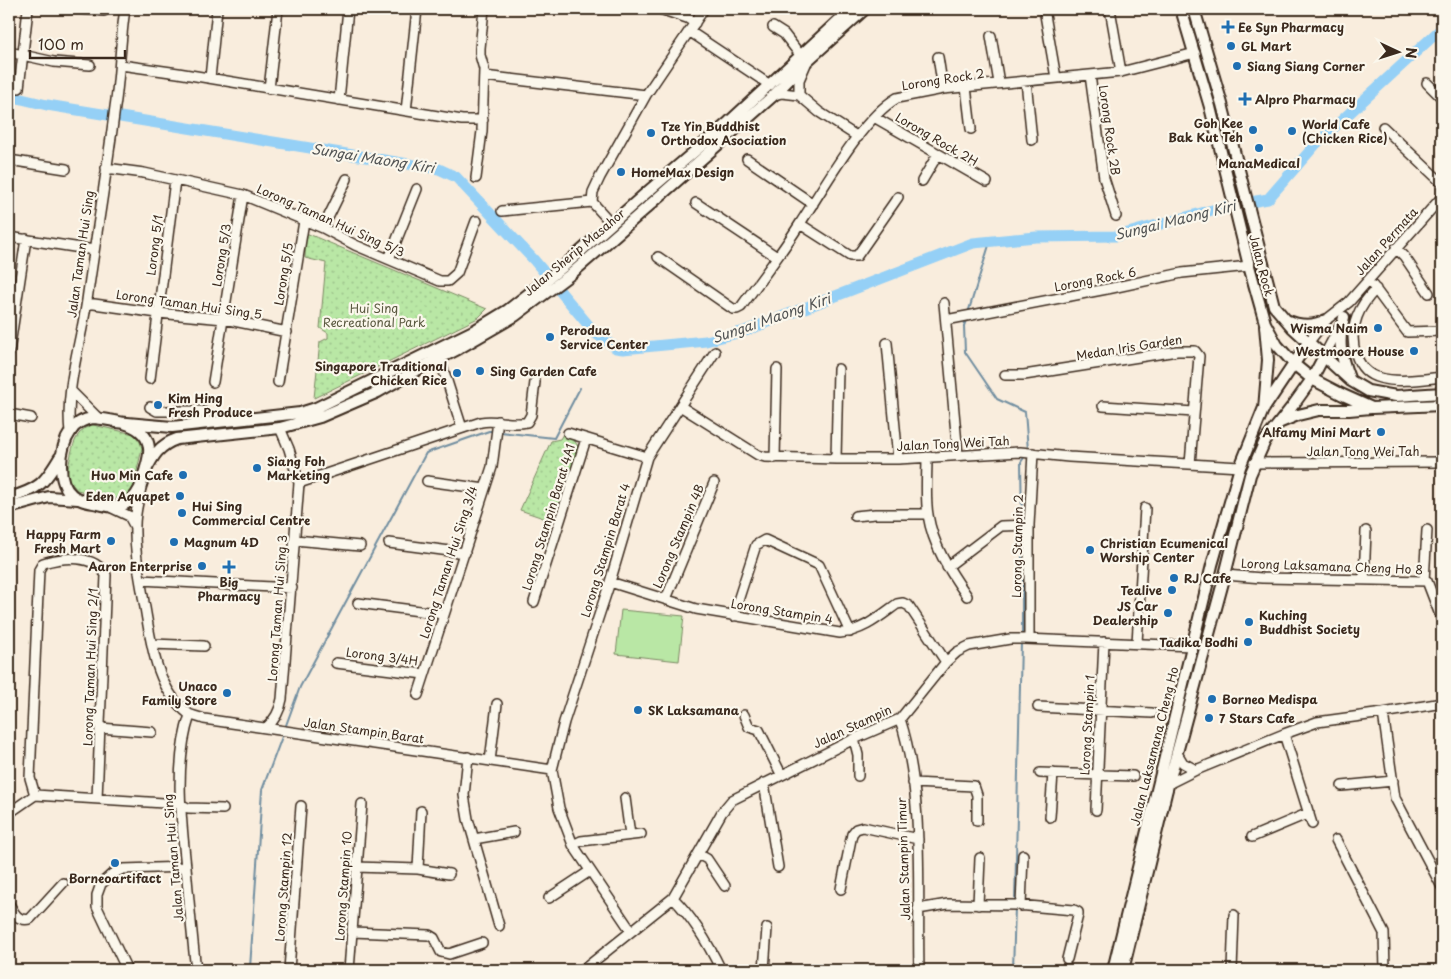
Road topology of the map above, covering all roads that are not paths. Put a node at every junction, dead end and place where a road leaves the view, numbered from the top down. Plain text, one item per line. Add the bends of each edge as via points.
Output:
1 (28, 9) edge
2 (80, 9) edge
3 (125, 9) edge
4 (216, 9) edge
5 (278, 9) edge
6 (348, 9) edge
7 (417, 9) edge
8 (484, 9) edge
9 (660, 9) edge
10 (704, 9) edge
11 (850, 9) edge
12 (865, 9) edge
13 (1044, 9) edge
14 (1110, 9) edge
15 (1181, 9) edge
16 (1194, 9) edge
17 (104, 12) dead end
18 (692, 27) junction
19 (773, 27) dead end
20 (991, 36) dead end
21 (9, 52) edge
22 (1195, 52) junction
23 (22, 54) junction
24 (804, 58) junction
25 (938, 58) dead end
26 (90, 65) dead end
27 (120, 65) junction
28 (1121, 72) junction
29 (1090, 75) junction
30 (484, 76) junction
31 (210, 78) junction
32 (1056, 78) junction
33 (1026, 81) junction
34 (999, 83) junction
35 (1427, 83) dead end
36 (770, 85) junction
37 (966, 86) junction
38 (19, 88) dead end
39 (269, 89) junction
40 (943, 89) junction
41 (646, 95) junction
42 (774, 95) junction
43 (799, 95) junction
44 (1442, 98) edge
45 (339, 100) junction
46 (406, 111) junction
47 (874, 117) junction
48 (483, 120) junction
49 (1383, 127) dead end
50 (971, 129) dead end
51 (858, 136) junction
52 (1032, 140) dead end
53 (938, 154) junction
54 (747, 159) dead end
55 (9, 160) edge
56 (106, 168) junction
57 (66, 169) dead end
58 (476, 178) dead end
59 (346, 179) dead end
60 (175, 180) junction
61 (922, 181) dead end
62 (987, 182) dead end
63 (1442, 183) edge
64 (416, 189) dead end
65 (243, 195) junction
66 (898, 197) dead end
67 (592, 202) junction
68 (696, 203) dead end
69 (1440, 203) edge
70 (813, 204) junction
71 (502, 211) dead end
72 (1116, 216) dead end
73 (304, 221) junction
74 (477, 221) dead end
75 (611, 223) junction
76 (800, 224) junction
77 (323, 228) junction
78 (9, 237) edge
79 (26, 239) junction
80 (1396, 248) junction
81 (94, 250) junction
82 (658, 257) dead end
83 (777, 257) junction
84 (389, 260) junction
85 (1249, 266) junction
86 (1368, 280) junction
87 (1376, 289) junction
88 (1429, 293) dead end
89 (1348, 302) junction
90 (87, 303) junction
91 (944, 303) dead end
92 (158, 313) junction
93 (1344, 317) junction
94 (1283, 319) junction
95 (224, 320) junction
96 (946, 320) junction
97 (1326, 320) junction
98 (1265, 322) junction
99 (1442, 331) edge
100 (287, 332) junction
101 (887, 343) dead end
102 (1308, 343) junction
103 (9, 352) edge
104 (715, 352) dead end
105 (1324, 356) junction
106 (440, 359) junction
107 (1295, 365) junction
108 (777, 369) dead end
109 (838, 369) dead end
110 (1006, 375) dead end
111 (1442, 377) edge
112 (150, 379) dead end
113 (1312, 379) junction
114 (1351, 381) junction
115 (212, 382) dead end
116 (278, 382) dead end
117 (535, 382) dead end
118 (71, 391) junction
119 (1442, 393) edge
120 (1442, 404) edge
121 (680, 406) junction
122 (1102, 406) dead end
123 (150, 407) dead end
124 (1372, 408) junction
125 (1264, 410) junction
126 (1194, 412) junction
127 (9, 414) edge
128 (32, 418) dead end
129 (100, 419) junction
130 (116, 422) junction
131 (206, 423) junction
132 (498, 423) junction
133 (1278, 423) junction
134 (280, 428) junction
135 (462, 428) junction
136 (70, 432) junction
137 (568, 433) dead end
138 (586, 439) junction
139 (1027, 453) junction
140 (62, 455) junction
141 (958, 455) junction
142 (647, 457) junction
143 (927, 457) junction
144 (775, 458) junction
145 (836, 459) junction
146 (898, 459) junction
147 (1442, 462) edge
148 (1254, 463) junction
149 (1190, 464) junction
150 (1240, 467) junction
151 (145, 472) junction
152 (427, 481) dead end
153 (299, 483) junction
154 (714, 483) dead end
155 (141, 487) junction
156 (485, 489) junction
157 (9, 498) edge
158 (79, 499) junction
159 (110, 507) junction
160 (9, 508) edge
161 (1145, 508) dead end
162 (928, 514) junction
163 (855, 516) dead end
164 (1027, 525) junction
165 (135, 528) junction
166 (1427, 530) dead end
167 (1366, 531) dead end
168 (294, 540) junction
169 (388, 543) dead end
170 (360, 546) dead end
171 (464, 553) junction
172 (947, 566) junction
173 (1225, 575) junction
174 (141, 580) junction
175 (1364, 580) junction
176 (1424, 581) junction
177 (610, 582) junction
178 (292, 588) junction
179 (1222, 588) junction
180 (967, 596) dead end
181 (666, 599) junction
182 (534, 602) dead end
183 (358, 603) dead end
184 (443, 614) junction
185 (732, 616) junction
186 (1442, 620) edge
187 (850, 632) junction
188 (1027, 639) junction
189 (1104, 642) junction
190 (1137, 643) junction
191 (152, 644) junction
192 (204, 646) dead end
193 (1192, 646) junction
194 (946, 662) junction
195 (336, 663) dead end
196 (424, 674) junction
197 (418, 695) dead end
198 (1442, 703) edge
199 (497, 704) dead end
200 (1038, 707) dead end
201 (1100, 710) junction
202 (1152, 713) dead end
203 (1383, 713) junction
204 (190, 715) junction
205 (744, 715) dead end
206 (900, 719) junction
207 (100, 728) junction
208 (266, 728) junction
209 (152, 732) dead end
210 (1284, 734) junction
211 (854, 739) junction
212 (1177, 754) junction
213 (468, 758) junction
214 (490, 761) junction
215 (552, 770) junction
216 (1196, 770) junction
217 (1040, 773) dead end
218 (1053, 773) junction
219 (781, 774) junction
220 (1096, 775) junction
221 (858, 776) dead end
222 (1133, 776) dead end
223 (1393, 781) junction
224 (764, 783) junction
225 (913, 783) junction
226 (1168, 784) junction
227 (1342, 786) dead end
228 (35, 795) junction
229 (626, 798) dead end
230 (97, 799) junction
231 (180, 804) junction
232 (362, 804) dead end
233 (301, 806) dead end
234 (223, 809) dead end
235 (1096, 810) dead end
236 (421, 811) dead end
237 (9, 813) edge
238 (1309, 813) junction
239 (1050, 817) dead end
240 (977, 821) dead end
241 (1312, 824) dead end
242 (514, 832) dead end
243 (641, 834) dead end
244 (630, 835) junction
245 (1252, 837) dead end
246 (918, 839) junction
247 (474, 840) junction
248 (1336, 840) dead end
249 (573, 845) junction
250 (698, 854) junction
251 (1023, 856) dead end
252 (980, 858) dead end
253 (186, 867) junction
254 (356, 867) junction
255 (778, 867) dead end
256 (418, 869) junction
257 (590, 871) junction
258 (449, 874) dead end
259 (63, 883) dead end
260 (725, 886) dead end
261 (1442, 887) edge
262 (841, 890) dead end
263 (550, 898) dead end
264 (673, 898) junction
265 (9, 904) edge
266 (978, 905) junction
267 (1016, 905) junction
268 (918, 909) junction
269 (1234, 915) dead end
270 (498, 926) dead end
271 (767, 928) dead end
272 (631, 931) junction
273 (352, 932) junction
274 (482, 943) dead end
275 (1067, 959) dead end
276 (589, 968) edge
277 (196, 969) edge
278 (127, 970) edge
279 (289, 970) edge
280 (349, 970) edge
281 (721, 970) edge
282 (764, 970) edge
283 (920, 970) edge
284 (1113, 970) edge
285 (1123, 970) edge
286 (1128, 970) edge
287 (1232, 970) edge
288 (1385, 970) edge

1 - 23 street
2 - 17 street
3 - 27 street, Jalan Taman Hui Sing
4 - 31 street
5 - 39 street
6 - 45 street
7 - 46 street
8 - 30 street via 480,48
9 - 18 street via 687,18
10 - 18 street
11 - 24 main road, Jalan Sherip Masahor
12 - 24 main road, Jalan Sherip Masahor
13 - 32 street
14 - 28 street
15 - 22 main road, Jalan Rock
16 - 94 main road, Jalan Rock via 1246,193 1268,289
18 - 36 street
18 - 41 street
19 - 24 street via 784,34
20 - 34 street
21 - 23 street
22 - 28 street, Lorong Rock 2
22 - 85 main road, Jalan Rock
23 - 26 street via 54,62
23 - 38 street
24 - 36 main road, Jalan Sherip Masahor via 804,62 777,86
24 - 42 main road, Jalan Sherip Masahor
24 - 43 street
25 - 40 street
27 - 31 street
27 - 56 street, Jalan Taman Hui Sing
28 - 29 street, Lorong Rock 2
29 - 32 street, Lorong Rock 2
29 - 72 street, Lorong Rock 2B via 1104,178
30 - 41 street
30 - 48 street
31 - 39 street
32 - 33 street, Lorong Rock 2
33 - 34 street, Lorong Rock 2
33 - 52 street
34 - 37 street, Lorong Rock 2
35 - 44 street
36 - 75 main road, Jalan Sherip Masahor
37 - 40 street, Lorong Rock 2
37 - 50 street
39 - 45 street
40 - 47 street, Lorong Rock 2 via 898,98
41 - 67 street via 600,177
42 - 43 street
42 - 106 main road, Jalan Sherip Masahor via 571,274 494,329
43 - 51 street via 819,112
45 - 46 street
46 - 48 street
47 - 51 street, Lorong Rock 2
47 - 53 street, Lorong Rock 2H
48 - 58 street
49 - 63 street
51 - 70 street, Lorong Rock 2
53 - 61 street
53 - 62 street, Lorong Rock 2H
54 - 70 street
55 - 57 street
56 - 60 street, Lorong Taman Hui Sing 5/3
56 - 81 street, Jalan Taman Hui Sing
59 - 77 street
60 - 65 street, Lorong Taman Hui Sing 5/3
60 - 92 street, Lorong 5/1
64 - 84 street
65 - 73 street, Lorong Taman Hui Sing 5/3
65 - 95 street, Lorong 5/3
66 - 76 street via 857,256 850,256
67 - 71 street
67 - 75 street
68 - 83 street
69 - 80 street, Jalan Permata
70 - 76 street, Lorong Rock 2
73 - 77 street, Lorong Taman Hui Sing 5/3
73 - 100 street, Lorong 5/5
74 - 84 street, Lorong Taman Hui Sing 5/3 via 457,273 448,281 440,281
75 - 131 main road, Jalan Sherip Masahor via 531,292 475,330 316,408 300,413
76 - 83 street, Lorong Rock 2
77 - 84 street, Lorong Taman Hui Sing 5/3
78 - 79 street
79 - 81 street
79 - 103 street
80 - 86 street, Jalan Permata
80 - 88 street
81 - 90 street, Jalan Taman Hui Sing
82 - 83 street, Lorong Rock 2 via 733,309 741,307
85 - 96 street, Lorong Rock 6 via 1182,273
85 - 98 main road, Jalan Rock
86 - 87 street
86 - 89 street, Jalan Permata
87 - 99 street via 1407,332
87 - 111 street via 1365,300 1353,329 1354,349 1360,366 1381,379
89 - 93 street
89 - 97 street, Jalan Permata
90 - 92 street, Lorong Taman Hui Sing 5
90 - 118 street, Jalan Taman Hui Sing
91 - 96 street
92 - 95 street, Lorong Taman Hui Sing 5
92 - 112 street, Lorong 5/1
93 - 105 street
93 - 114 main road via 1340,343
94 - 97 main road via 1309,325
94 - 102 main road, Jalan Rock
95 - 100 street, Lorong Taman Hui Sing 5
95 - 115 street, Lorong 5/3
96 - 141 street
97 - 102 street, Jalan Permata
98 - 107 main road, Jalan Rock via 1277,345
98 - 125 main road via 1268,360
100 - 116 street, Lorong 5/5
101 - 146 street
102 - 105 main road, Jalan Rock
102 - 107 main road, Jalan Laksamana Cheng Ho
104 - 121 street, Lorong Stampin Barat 4
105 - 113 main road, Jalan Laksamana Cheng Ho
105 - 114 main road, Jalan Rock
106 - 134 main road, Jalan Sherip Masahor via 337,411
106 - 135 street
107 - 113 main road, Jalan Rock
107 - 125 main road, Jalan Laksamana Cheng Ho
108 - 144 street
109 - 145 street
110 - 126 street, Medan Iris Garden via 1195,351 1198,356
113 - 124 main road, Jalan Rock
113 - 133 main road, Jalan Laksamana Cheng Ho
114 - 119 main road, Jalan Rock via 1380,394
117 - 132 street via 529,419 520,423
118 - 129 street
118 - 136 street, Jalan Taman Hui Sing
120 - 124 main road, Jalan Rock
121 - 142 street, Lorong Stampin Barat 4
121 - 144 street, Jalan Tong Wei Tah via 758,455
122 - 126 street
123 - 131 street via 170,412 201,411
124 - 133 main road via 1319,410
125 - 150 main road, Jalan Laksamana Cheng Ho
126 - 149 street, Medan Iris Garden
127 - 128 street
129 - 130 main road
129 - 136 main road via 82,421
130 - 131 main road, Jalan Sherip Masahor via 172,427
130 - 151 main road via 137,428 145,436 149,447
132 - 135 street via 488,420
132 - 156 street, Lorong Taman Hui Sing 3/4 via 492,467
133 - 148 main road, Jalan Laksamana Cheng Ho
134 - 151 main road, Jalan Sherip Masahor via 177,439 154,454
134 - 153 street, Lorong Taman Hui Sing 3
135 - 153 street
136 - 140 main road
137 - 138 street
138 - 142 street
138 - 182 street, Lorong Stampin Barat 4A1
139 - 141 street, Jalan Tong Wei Tah
139 - 149 street, Jalan Tong Wei Tah
139 - 164 street, Lorong Stampin 2
140 - 157 main road via 38,487
140 - 158 main road via 62,477 70,493
141 - 143 street, Jalan Tong Wei Tah
142 - 177 street, Lorong Stampin Barat 4
143 - 146 street, Jalan Tong Wei Tah
143 - 162 street
144 - 145 street, Jalan Tong Wei Tah
145 - 146 street, Jalan Tong Wei Tah
147 - 148 street, Jalan Tong Wei Tah
148 - 173 main road, Jalan Laksamana Cheng Ho
149 - 150 street, Jalan Tong Wei Tah
150 - 193 main road, Jalan Laksamana Cheng Ho
151 - 155 main road
152 - 156 street
153 - 168 street, Lorong Taman Hui Sing 3
154 - 181 street, Lorong Stampin 4B
155 - 159 main road via 125,504
155 - 165 street
156 - 171 street, Lorong Taman Hui Sing 3/4
158 - 159 main road
158 - 160 main road via 49,498
159 - 165 street via 129,516
161 - 190 street
162 - 163 street
162 - 172 street via 934,540
164 - 172 street via 1001,526
164 - 188 street, Lorong Stampin 2
165 - 174 street
166 - 176 street
167 - 175 street
168 - 170 street
168 - 178 street, Lorong Taman Hui Sing 3
169 - 171 street
171 - 184 street, Lorong Taman Hui Sing 3/4
172 - 180 street
173 - 175 street, Lorong Laksamana Cheng Ho 8
173 - 179 main road, Jalan Laksamana Cheng Ho
174 - 178 street
174 - 191 street
175 - 176 street, Lorong Laksamana Cheng Ho 8
176 - 186 street, Lorong Laksamana Cheng Ho 8 via 1429,582
177 - 181 street, Lorong Stampin 4
177 - 215 street, Lorong Stampin Barat 4 via 564,722
178 - 208 street, Lorong Taman Hui Sing 3 via 280,710
179 - 193 main road via 1214,599 1199,644
179 - 212 main road, Jalan Laksamana Cheng Ho
181 - 185 street, Lorong Stampin 4
183 - 184 street
184 - 196 street, Lorong Taman Hui Sing 3/4
185 - 187 street, Lorong Stampin 4
185 - 187 street via 756,545 765,540 819,565
187 - 194 street, Lorong Stampin 4 via 903,603 909,606
188 - 189 street, Jalan Stampin
188 - 194 street, Jalan Stampin via 969,646
189 - 190 street, Jalan Stampin
189 - 201 street, Lorong Stampin 1
190 - 193 street, Jalan Stampin
191 - 192 street
191 - 204 street via 166,684
193 - 284 main road, Jalan Laksamana Cheng Ho
194 - 206 street, Jalan Stampin
195 - 196 street, Lorong 3/4H
196 - 197 street, Lorong Taman Hui Sing 3/4
198 - 203 street
199 - 214 street
200 - 201 street
201 - 202 street
201 - 220 street, Lorong Stampin 1
203 - 210 street via 1317,722
203 - 223 street
204 - 208 street, Jalan Stampin Barat
204 - 231 street, Jalan Taman Hui Sing via 180,771
205 - 219 street via 748,727 759,730
206 - 211 street, Jalan Stampin
206 - 225 street, Jalan Stampin Timur
207 - 209 street
207 - 228 street, Lorong Taman Hui Sing 2/1 via 106,575 102,567 89,560 43,563 39,570 30,778
207 - 230 street, Lorong Taman Hui Sing 2/1
208 - 213 street, Jalan Stampin Barat
210 - 216 street
210 - 238 street
211 - 219 street, Jalan Stampin
211 - 221 street
212 - 216 street via 1183,763
212 - 226 main road, Jalan Laksamana Cheng Ho
213 - 214 street, Jalan Stampin Barat
213 - 247 street via 464,795
214 - 215 street, Jalan Stampin Barat
215 - 249 street via 559,808
216 - 226 street
217 - 218 street
218 - 220 street
218 - 239 street
219 - 224 street, Jalan Stampin
220 - 222 street
220 - 235 street, Lorong Stampin 1
223 - 227 street
223 - 261 street via 1398,803
224 - 250 street, Jalan Stampin via 726,805
224 - 255 street
225 - 240 street via 974,786
225 - 246 street, Jalan Stampin Timur
226 - 285 main road, Jalan Laksamana Cheng Ho
228 - 230 street
228 - 237 street
229 - 244 street
230 - 231 street
231 - 234 street via 188,808
231 - 253 street, Jalan Taman Hui Sing
232 - 254 street, Lorong Stampin 10
233 - 279 street, Lorong Stampin 12
236 - 256 street
238 - 241 street
238 - 245 street
242 - 247 street
243 - 244 street
244 - 249 street via 581,841
246 - 262 street via 863,827 856,829 852,834
246 - 268 street, Jalan Stampin Timur
247 - 270 street
248 - 288 street via 1384,933
249 - 257 street
250 - 260 street via 707,859
250 - 264 street, Jalan Stampin
251 - 267 street
252 - 266 street
253 - 277 street, Jalan Taman Hui Sing
253 - 278 street via 123,869 101,884 97,907
254 - 256 street
254 - 273 street, Lorong Stampin 10
256 - 258 street
257 - 263 street
257 - 272 street
259 - 265 street via 30,919 19,919
264 - 272 street, Jalan Stampin
264 - 281 street
266 - 267 street
266 - 268 street via 948,904
267 - 275 street via 1078,912
268 - 283 street, Jalan Stampin Timur
269 - 287 street
271 - 282 street
272 - 276 street, Jalan Stampin
273 - 274 street via 429,936 434,938 441,952 449,954
273 - 280 street, Lorong Stampin 10
285 - 286 street

